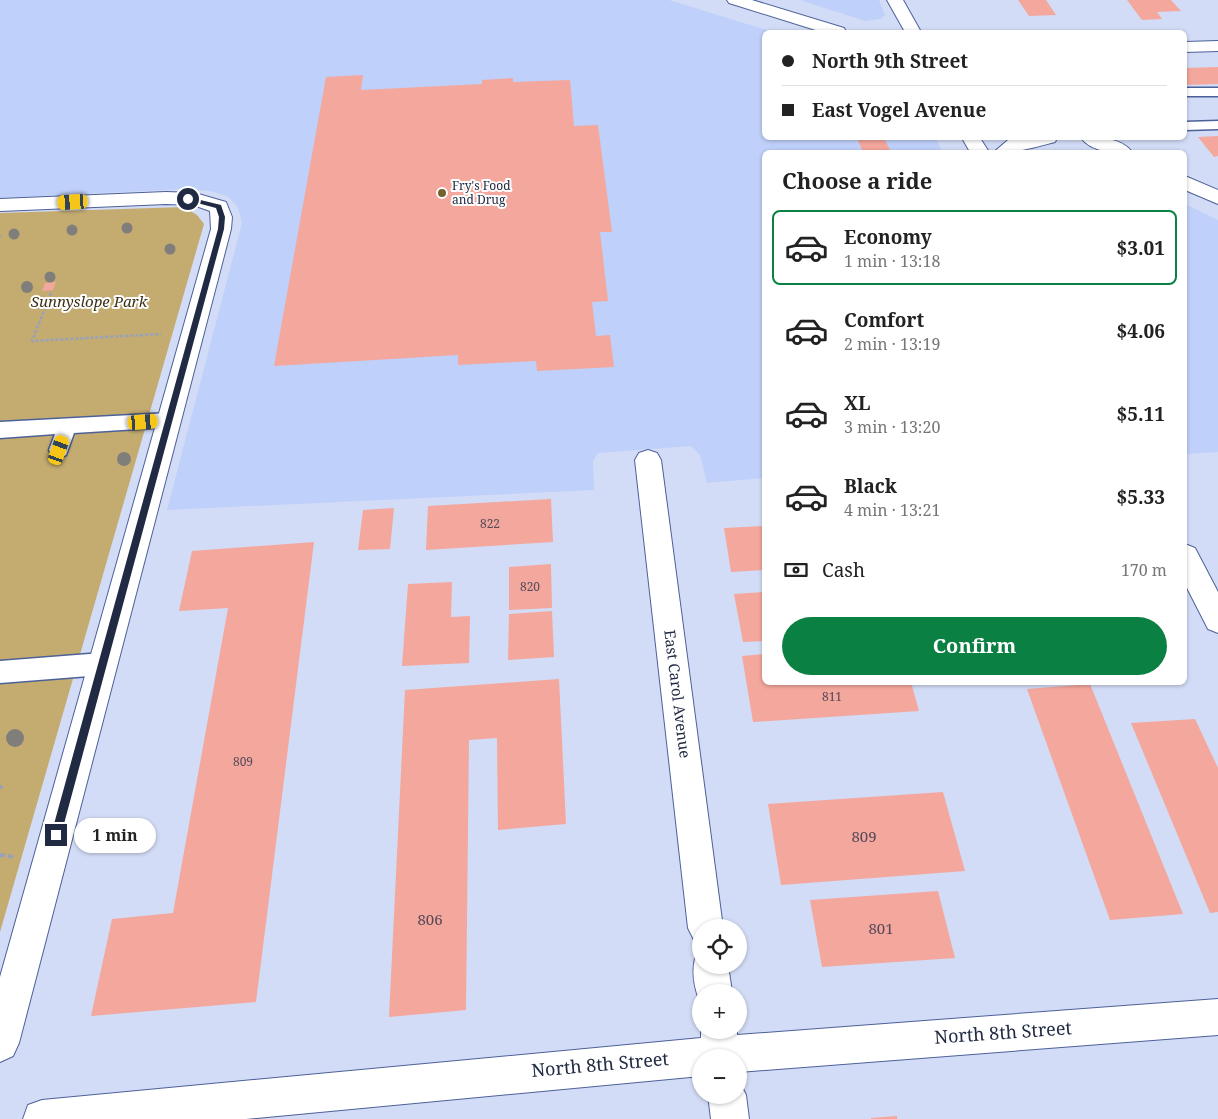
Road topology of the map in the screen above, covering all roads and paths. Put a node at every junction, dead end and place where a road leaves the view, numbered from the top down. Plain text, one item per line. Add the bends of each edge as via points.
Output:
1 (735, 0) edge
2 (895, 0) edge
3 (832, 30) edge
4 (913, 30) edge
5 (1218, 46) edge
6 (1187, 47) edge
7 (1187, 92) edge
8 (1216, 92) dead end
9 (1218, 125) edge
10 (1187, 126) edge
11 (1037, 140) edge
12 (1095, 140) edge
13 (1007, 150) edge
14 (1117, 150) edge
15 (1187, 183) edge
16 (1218, 198) edge
17 (0, 205) edge
18 (51, 293) dead end
19 (170, 333) dead end
20 (170, 420) junction
21 (67, 426) junction
22 (0, 430) edge
23 (59, 450) dead end
24 (648, 460) dead end
25 (1187, 560) edge
26 (1218, 620) edge
27 (102, 664) junction
28 (0, 672) edge
29 (0, 855) edge
30 (16, 857) dead end
31 (705, 919) edge
32 (1218, 1017) edge
33 (0, 1043) edge
34 (720, 1047) edge
35 (728, 1104) edge
36 (42, 1119) edge
37 (730, 1119) edge

1 - 3 street
2 - 4 street
5 - 6 street
7 - 8 lane
9 - 10 lane
11 - 13 street via 1015,144
12 - 14 street
15 - 16 street
17 - 20 street via 166,198 195,199 219,207 221,229
18 - 19 path via 32,341
20 - 21 lane
20 - 27 street
21 - 22 lane
21 - 23 lane
24 - 31 street, East Carol Avenue
25 - 26 street
27 - 28 lane
27 - 33 street
29 - 30 path
32 - 34 street, North 8th Street
34 - 36 street, North 8th Street
35 - 37 street

